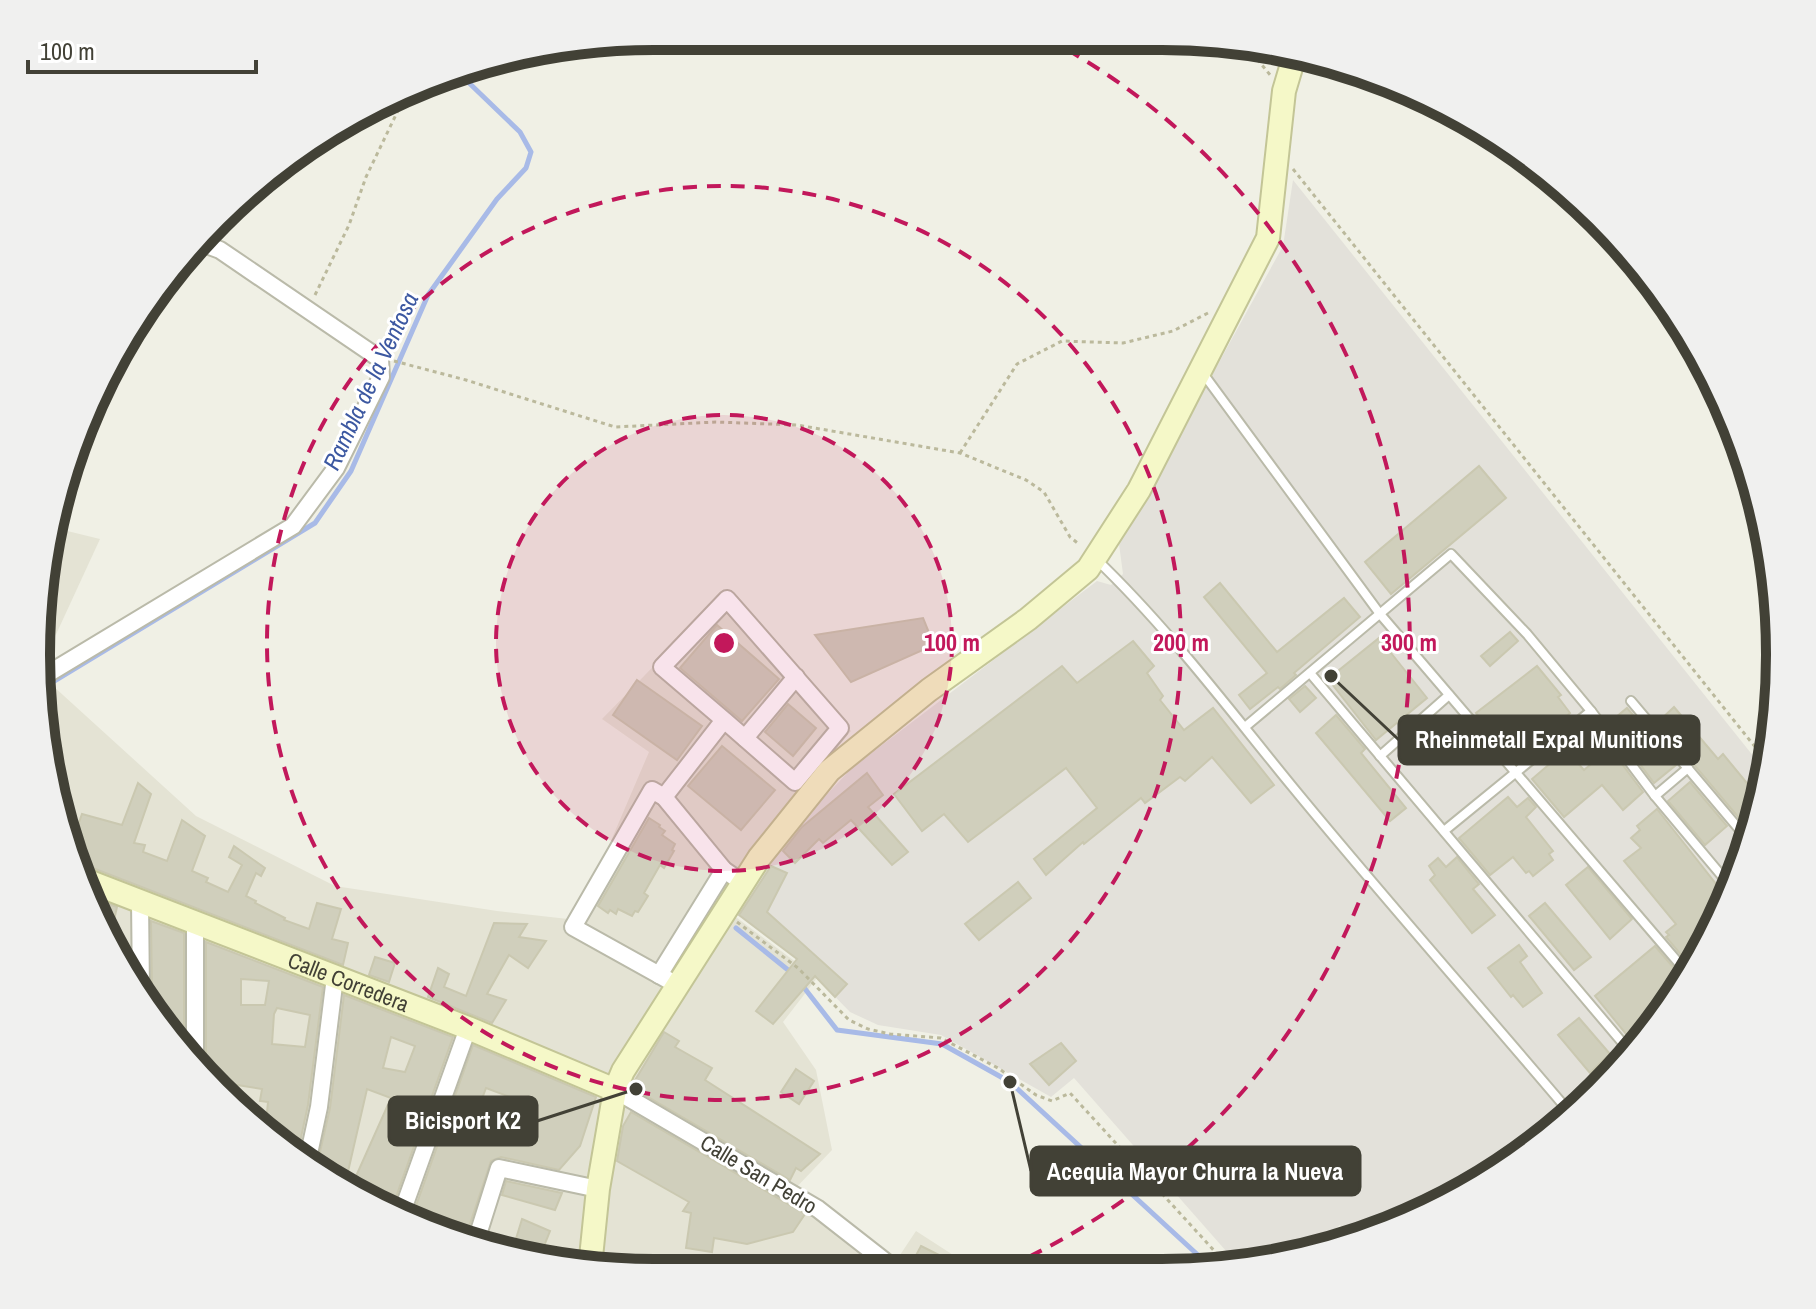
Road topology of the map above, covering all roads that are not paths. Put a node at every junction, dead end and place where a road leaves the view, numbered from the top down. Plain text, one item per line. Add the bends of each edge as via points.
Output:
1 (1292, 65) edge
2 (209, 246) edge
3 (1200, 370) junction
4 (1095, 558) junction
5 (1380, 614) junction
6 (50, 672) edge
7 (1310, 673) junction
8 (796, 677) junction
9 (1449, 695) junction
10 (1631, 701) dead end
11 (1591, 711) junction
12 (724, 720) junction
13 (1245, 727) junction
14 (745, 738) junction
15 (1380, 756) junction
16 (1688, 768) junction
17 (1515, 772) junction
18 (658, 794) junction
19 (1655, 796) junction
20 (1740, 830) edge
21 (1444, 831) junction
22 (724, 870) junction
23 (1723, 878) edge
24 (743, 883) junction
25 (95, 884) edge
26 (140, 901) junction
27 (195, 921) junction
28 (1680, 965) edge
29 (141, 972) edge
30 (659, 975) junction
31 (335, 977) junction
32 (679, 986) junction
33 (468, 1028) junction
34 (1623, 1044) edge
35 (195, 1047) edge
36 (615, 1090) junction
37 (1564, 1105) edge
38 (310, 1150) edge
39 (598, 1189) junction
40 (405, 1205) edge
41 (479, 1232) edge
42 (591, 1256) edge
43 (882, 1259) edge

1 - 3 main road via 1284,91 1268,238
2 - 6 street via 380,359 381,377 336,468 293,526
3 - 4 main road via 1139,490
3 - 5 lane
4 - 13 lane
4 - 24 main road via 1028,619 829,771
5 - 7 lane
5 - 9 lane
5 - 11 lane via 1451,554
7 - 13 lane
7 - 15 lane
8 - 12 street via 727,599 662,667
8 - 14 street
8 - 14 street via 840,728 795,782
9 - 15 lane
9 - 17 lane
10 - 16 lane
11 - 17 lane
11 - 19 lane
12 - 14 street
12 - 18 street
13 - 37 lane
15 - 21 lane
16 - 19 lane
16 - 20 lane
17 - 21 lane
17 - 28 lane
18 - 22 street
18 - 30 street via 573,927
19 - 23 lane
21 - 34 lane
22 - 24 street
22 - 30 street
24 - 32 main road
25 - 26 main road, Calle Corredera
26 - 27 main road, Calle Corredera
26 - 29 street
27 - 31 main road, Calle Corredera
27 - 35 street
30 - 32 street
31 - 33 main road, Calle Corredera
31 - 38 street
32 - 36 main road
33 - 36 main road, Calle Corredera
33 - 40 street
36 - 39 main road
36 - 43 street, Calle San Pedro via 818,1209
39 - 41 street via 499,1168
39 - 42 main road

